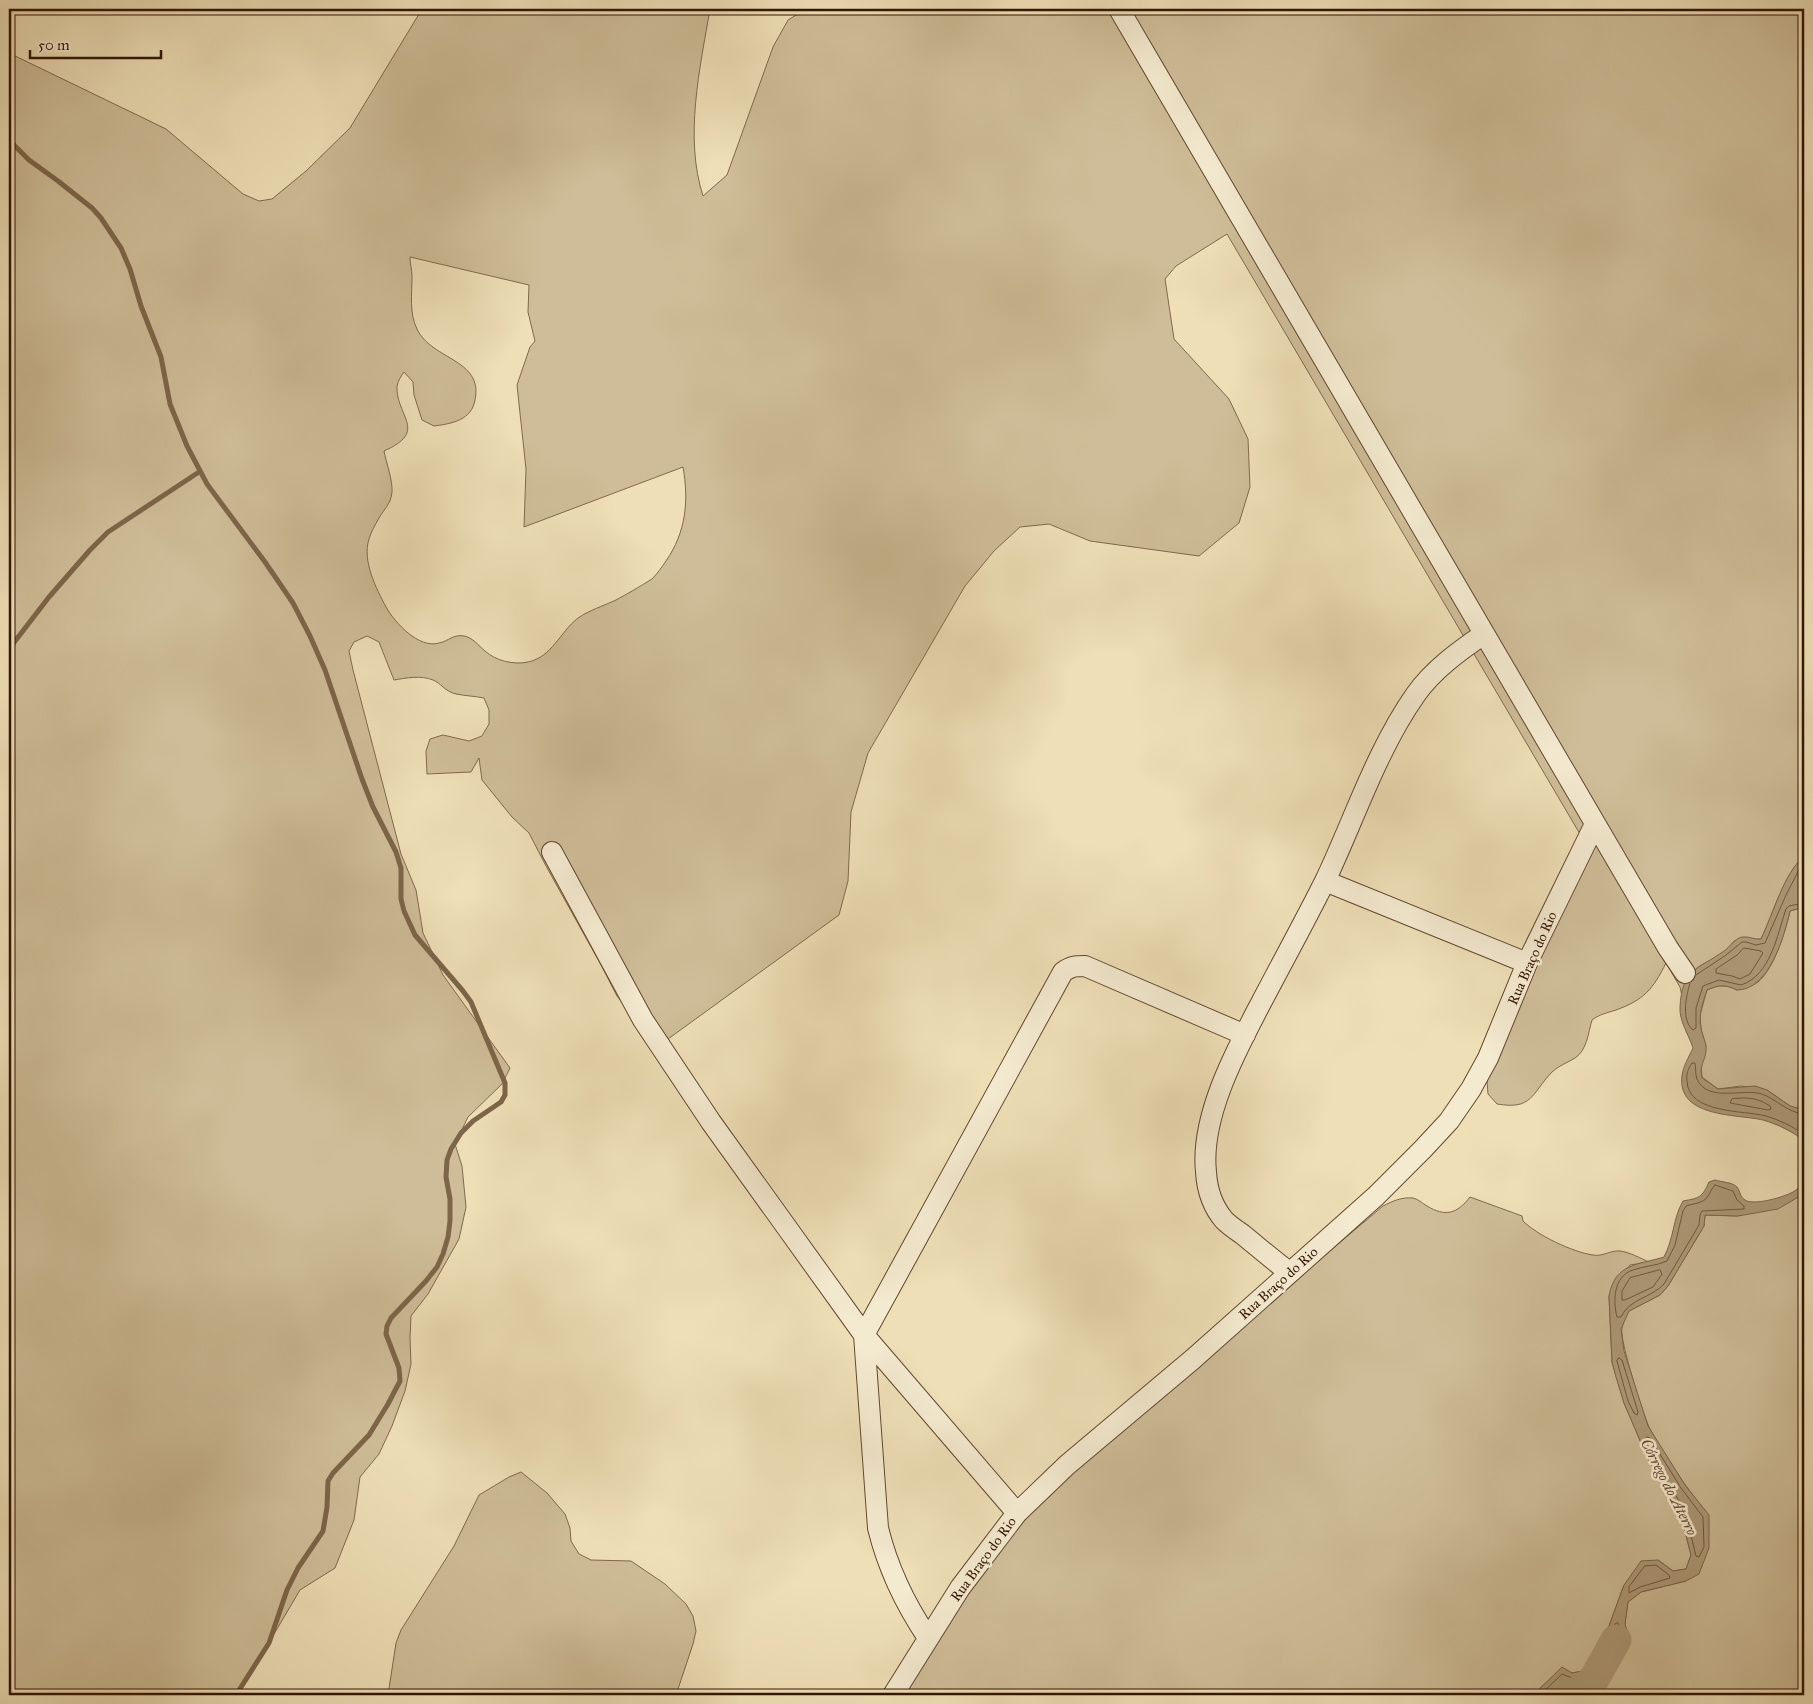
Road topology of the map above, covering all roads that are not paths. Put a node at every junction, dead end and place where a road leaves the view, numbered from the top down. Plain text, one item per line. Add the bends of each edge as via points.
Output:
1 (1119, 9) edge
2 (1484, 634) junction
3 (1596, 824) junction
4 (552, 852) dead end
5 (1325, 881) junction
6 (1527, 963) junction
7 (1685, 973) dead end
8 (1245, 1035) junction
9 (1289, 1272) junction
10 (864, 1335) junction
11 (1016, 1513) junction
12 (928, 1638) junction
13 (893, 1695) edge

1 - 2 street
2 - 3 street
2 - 5 street via 1436,672 1417,693 1378,761
3 - 6 street, Rua Braço do Rio
3 - 7 street
4 - 10 street via 643,1020 711,1122
5 - 6 street
5 - 8 street
6 - 9 street, Rua Braço do Rio via 1488,1058 1449,1121 1376,1196
8 - 9 street via 1223,1083 1211,1120 1205,1170 1209,1190 1224,1220
8 - 10 street via 1085,966 1063,972
9 - 11 street, Rua Braço do Rio via 1193,1359 1066,1464
10 - 11 street
10 - 12 street via 878,1528 883,1552 899,1591
11 - 12 street, Rua Braço do Rio via 960,1588
12 - 13 street, Rua Braço do Rio

